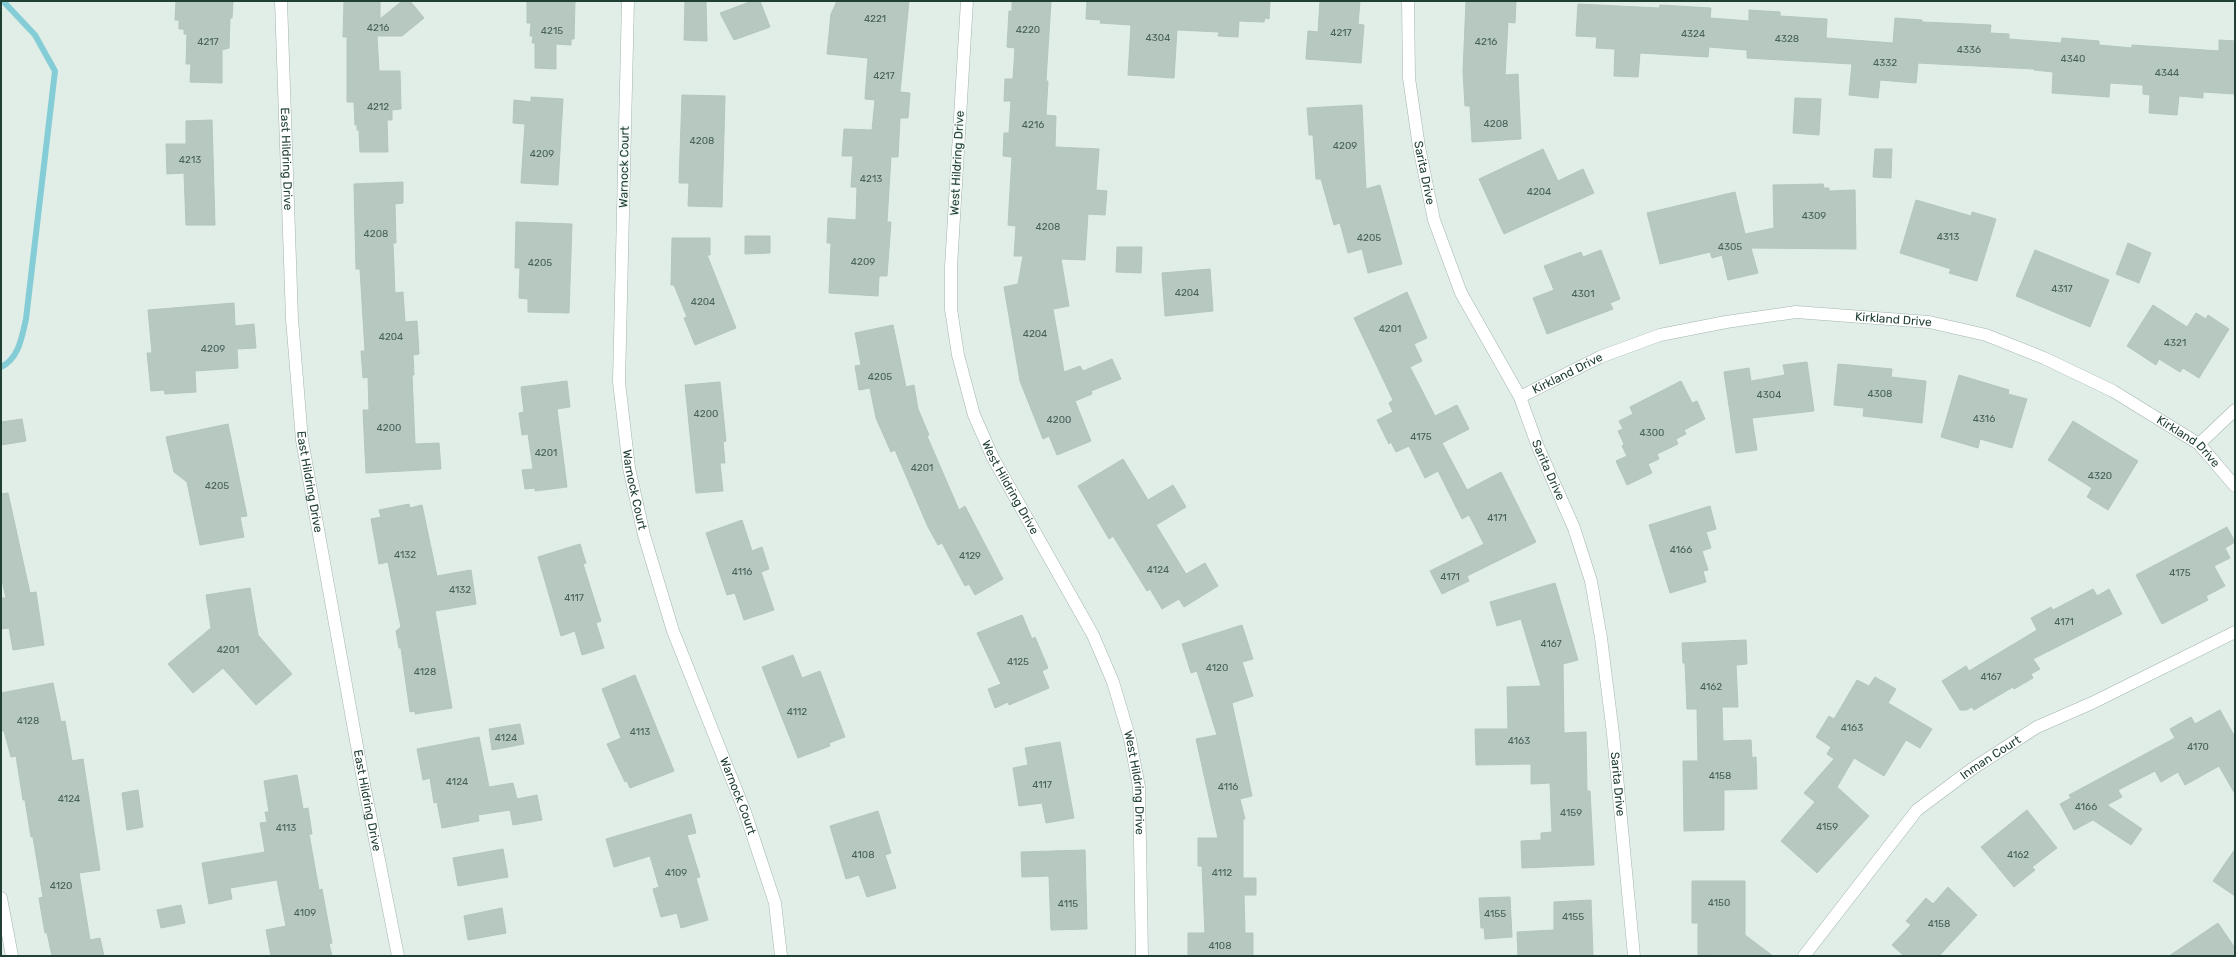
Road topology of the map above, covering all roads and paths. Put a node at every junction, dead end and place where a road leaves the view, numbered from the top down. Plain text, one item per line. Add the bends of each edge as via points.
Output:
1 (281, 1) edge
2 (628, 1) edge
3 (967, 1) edge
4 (1408, 1) edge
5 (1520, 398) junction
6 (2235, 410) edge
7 (2199, 444) junction
8 (2235, 486) edge
9 (2235, 632) edge
10 (1, 898) edge
11 (12, 956) edge
12 (398, 956) edge
13 (781, 956) edge
14 (1142, 956) edge
15 (1634, 956) edge
16 (1804, 956) edge

1 - 12 street, East Hildring Drive via 292,319 302,440 362,774
2 - 13 street, Warnock Court via 619,382 630,468 644,535 673,631 745,812 775,903
3 - 14 street, West Hildring Drive via 951,267 951,310 958,355 974,415 993,458 1083,615 1113,682 1130,739 1139,787
4 - 5 street, Sarita Drive via 1409,78 1419,147 1434,220 1461,293
5 - 7 street, Kirkland Drive via 1600,357 1660,335 1796,312 1860,315 1929,322 1986,335 2044,358 2113,391
5 - 15 street, Sarita Drive via 1538,447 1574,528 1591,581 1613,734
6 - 7 street
7 - 8 street, Kirkland Drive
9 - 16 street, Inman Court via 2092,703 2037,727 1972,769 1917,810
10 - 11 street

